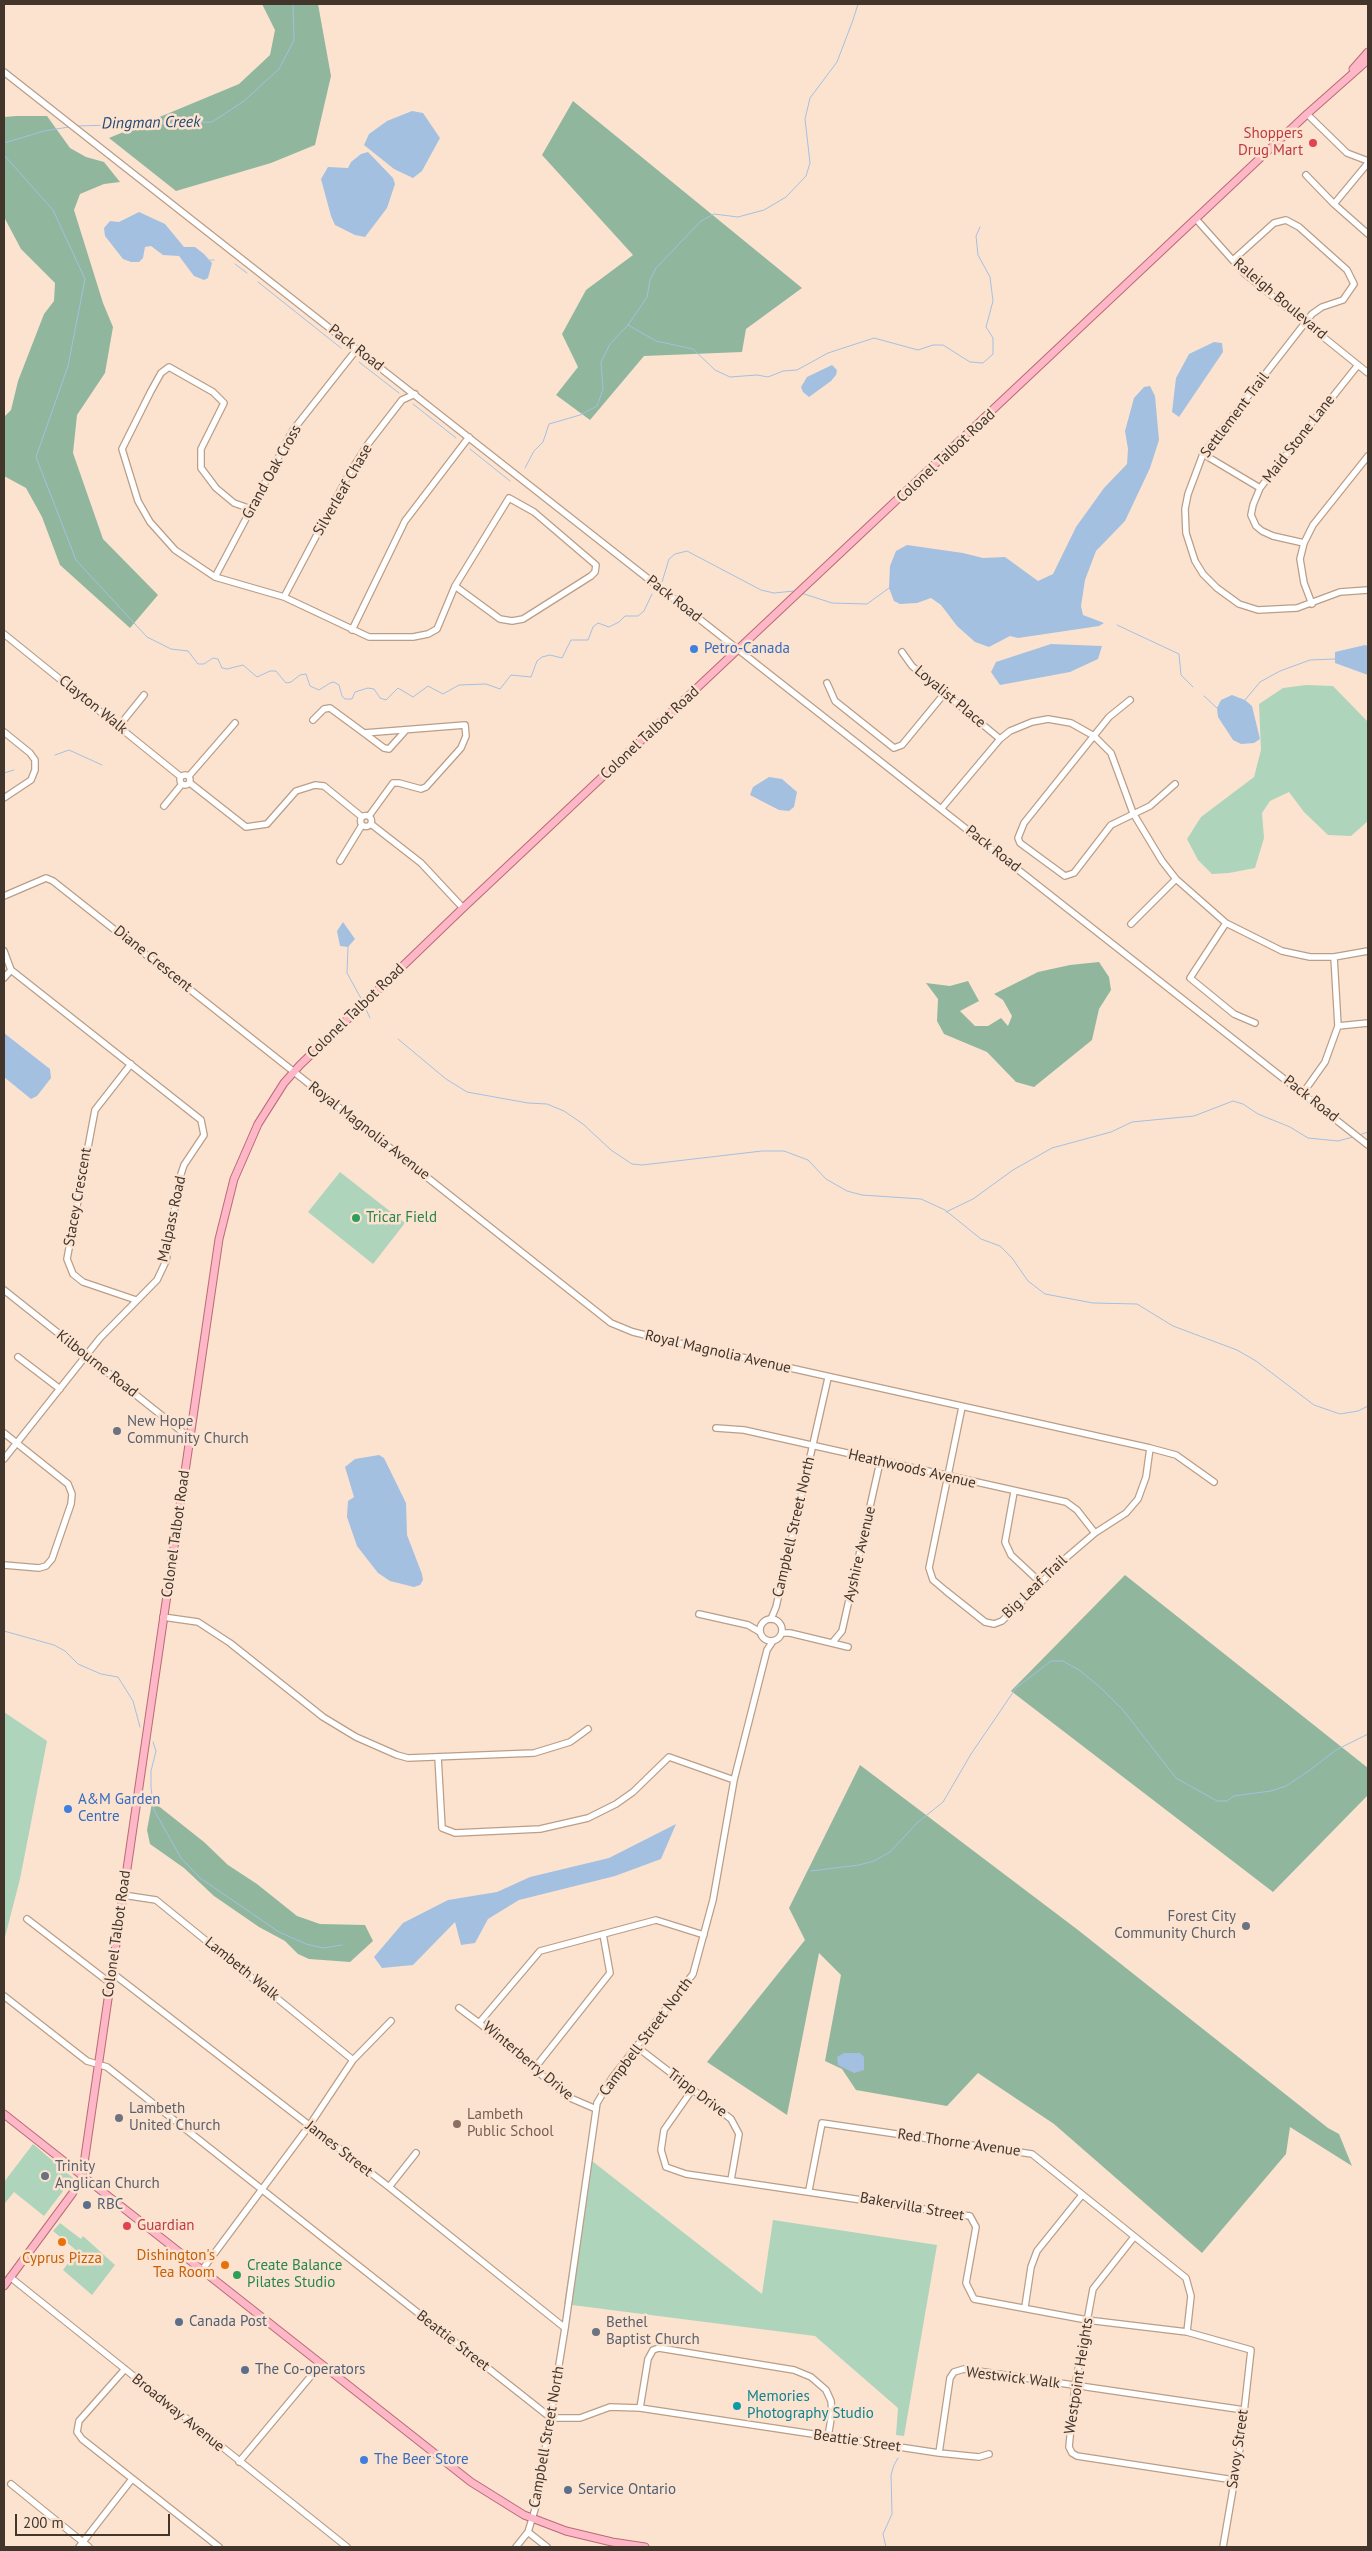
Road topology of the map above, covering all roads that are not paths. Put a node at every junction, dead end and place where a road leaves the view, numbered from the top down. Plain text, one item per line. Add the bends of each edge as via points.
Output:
1 (1368, 52) edge
2 (1368, 60) edge
3 (4, 72) edge
4 (1342, 82) junction
5 (1307, 114) junction
6 (1368, 162) edge
7 (1306, 175) dead end
8 (1334, 204) junction
9 (1196, 219) junction
10 (1368, 234) edge
11 (1233, 260) junction
12 (1307, 322) junction
13 (356, 348) junction
14 (1358, 365) junction
15 (1368, 373) edge
16 (414, 394) junction
17 (469, 437) junction
18 (1203, 454) junction
19 (1368, 456) edge
20 (1260, 488) junction
21 (251, 509) junction
22 (1304, 543) junction
23 (215, 577) junction
24 (455, 586) junction
25 (1368, 590) edge
26 (284, 597) junction
27 (1312, 604) junction
28 (352, 630) junction
29 (4, 634) edge
30 (739, 650) junction
31 (902, 652) dead end
32 (826, 683) dead end
33 (944, 694) junction
34 (144, 695) dead end
35 (1130, 700) dead end
36 (313, 720) dead end
37 (235, 723) dead end
38 (119, 726) junction
39 (406, 730) junction
40 (4, 732) edge
41 (364, 732) junction
42 (1094, 736) junction
43 (1000, 739) junction
44 (181, 776) junction
45 (189, 776) junction
46 (190, 783) junction
47 (182, 784) junction
48 (1175, 784) dead end
49 (4, 798) edge
50 (164, 806) dead end
51 (941, 809) junction
52 (1134, 813) junction
53 (366, 817) junction
54 (371, 824) junction
55 (362, 825) junction
56 (340, 861) dead end
57 (1176, 879) junction
58 (4, 896) edge
59 (463, 908) junction
60 (1131, 924) dead end
61 (1226, 924) junction
62 (1368, 951) edge
63 (4, 952) edge
64 (1334, 957) junction
65 (11, 970) junction
66 (4, 978) edge
67 (1255, 1023) dead end
68 (1368, 1023) edge
69 (1338, 1026) junction
70 (131, 1064) junction
71 (294, 1072) junction
72 (1303, 1093) junction
73 (1368, 1144) edge
74 (4, 1290) edge
75 (136, 1300) junction
76 (87, 1356) junction
77 (18, 1357) dead end
78 (828, 1378) junction
79 (60, 1389) junction
80 (962, 1407) junction
81 (716, 1428) dead end
82 (4, 1433) edge
83 (190, 1438) junction
84 (17, 1444) junction
85 (812, 1446) junction
86 (1150, 1448) junction
87 (4, 1460) edge
88 (880, 1462) junction
89 (948, 1477) junction
90 (1214, 1482) dead end
91 (1014, 1492) junction
92 (1094, 1533) junction
93 (4, 1565) edge
94 (1041, 1583) junction
95 (776, 1607) junction
96 (698, 1614) dead end
97 (163, 1617) junction
98 (770, 1619) junction
99 (778, 1621) junction
100 (762, 1622) junction
101 (748, 1625) junction
102 (782, 1630) junction
103 (760, 1632) junction
104 (840, 1635) junction
105 (764, 1638) junction
106 (774, 1641) junction
107 (832, 1643) junction
108 (766, 1650) junction
109 (588, 1729) dead end
110 (438, 1756) junction
111 (734, 1780) junction
112 (123, 1895) junction
113 (27, 1919) dead end
114 (603, 1934) junction
115 (704, 1935) junction
116 (111, 1972) junction
117 (110, 1984) junction
118 (4, 1996) edge
119 (459, 2008) dead end
120 (391, 2021) dead end
121 (479, 2023) junction
122 (637, 2047) junction
123 (353, 2060) junction
124 (98, 2064) junction
125 (534, 2069) junction
126 (692, 2090) junction
127 (596, 2109) junction
128 (4, 2114) edge
129 (309, 2126) junction
130 (416, 2154) dead end
131 (82, 2176) junction
132 (731, 2180) junction
133 (389, 2187) junction
134 (261, 2189) junction
135 (808, 2190) junction
136 (1082, 2195) junction
137 (1134, 2237) junction
138 (202, 2270) junction
139 (10, 2277) junction
140 (4, 2286) edge
141 (1025, 2307) junction
142 (1087, 2320) junction
143 (565, 2328) junction
144 (1187, 2332) junction
145 (1251, 2350) joint
146 (321, 2364) junction
147 (125, 2369) junction
148 (1075, 2386) junction
149 (640, 2408) junction
150 (1244, 2410) junction
151 (551, 2418) junction
152 (828, 2437) junction
153 (939, 2453) junction
154 (988, 2454) dead end
155 (239, 2462) junction
156 (132, 2479) junction
157 (1234, 2480) junction
158 (11, 2484) dead end
159 (533, 2518) junction
160 (528, 2532) junction
161 (81, 2545) edge
162 (89, 2547) edge
163 (219, 2547) edge
164 (347, 2547) edge
165 (516, 2547) edge
166 (546, 2547) edge
167 (645, 2547) edge
168 (1222, 2547) edge

1 - 4 main road, Colonel Talbot Road
2 - 4 main road, Colonel Talbot Road
3 - 13 street, Pack Road
4 - 5 main road, Colonel Talbot Road
5 - 6 street via 1347,154
5 - 9 main road, Colonel Talbot Road
6 - 8 street
7 - 8 street
8 - 10 street
9 - 11 street, Raleigh Boulevard
9 - 30 main road, Colonel Talbot Road
11 - 12 street, Raleigh Boulevard via 1245,274
11 - 12 street, Settlement Trail via 1280,220 1299,228 1347,270 1354,284 1346,298 1317,310
12 - 14 street, Raleigh Boulevard
12 - 18 street, Settlement Trail
13 - 16 street, Pack Road
13 - 21 street, Grand Oak Cross via 293,430
14 - 15 street, Raleigh Boulevard
14 - 20 street, Maid Stone Lane
16 - 17 street, Pack Road
16 - 26 street, Silverleaf Chase via 402,400 368,444
17 - 28 street via 405,522
17 - 30 street, Pack Road
18 - 20 street
18 - 27 street, Settlement Trail via 1188,494 1186,509 1186,533 1203,574 1239,604 1258,610 1277,611
19 - 22 street via 1313,525
20 - 22 street, Maid Stone Lane via 1251,515 1256,526 1273,536
21 - 23 street, Grand Oak Cross
21 - 23 street via 234,503 216,488 201,468 201,449 224,403 213,392 168,367 158,379 122,449 138,501 150,522 175,550
22 - 27 street via 1300,559
23 - 26 street
24 - 24 street via 509,498 534,512 596,565 591,576 523,619 512,621 500,619
24 - 28 street via 437,629 428,634 369,637
25 - 27 street, Settlement Trail via 1340,592
26 - 28 street
29 - 38 street, Clayton Walk
30 - 51 street, Pack Road
30 - 59 main road, Colonel Talbot Road
31 - 33 street, Loyalist Place via 912,666
32 - 33 street via 835,701 894,748 902,745
33 - 43 street, Loyalist Place
34 - 38 street
35 - 42 street via 1108,717
36 - 41 street via 324,709 330,708
37 - 45 street
38 - 44 street, Clayton Walk
39 - 41 street
39 - 41 street via 389,748 384,748
39 - 53 street via 465,725 466,736 461,748 426,787 421,789 393,783
40 - 49 street via 30,753 35,760 35,770 31,780
42 - 43 street via 1071,723 1048,719 1021,726
42 - 52 street via 1111,753
42 - 52 street via 1024,824 1018,838 1020,843 1065,876 1074,872 1111,825
43 - 51 street
44 - 45 street
44 - 47 street
45 - 46 street
46 - 47 street
46 - 53 street via 246,827 267,824 296,791 315,785 324,786
47 - 50 street
48 - 52 street via 1150,806
51 - 72 street, Pack Road
52 - 57 street
53 - 54 street via 372,820
53 - 55 street via 360,821
54 - 55 street via 367,827
54 - 59 street via 421,863
55 - 56 street
57 - 60 street
57 - 61 street
58 - 71 street, Diane Crescent via 46,878 53,881
59 - 71 main road, Colonel Talbot Road
61 - 64 street via 1282,951
61 - 67 street via 1190,978 1234,1014
62 - 64 street
63 - 65 street
64 - 69 street
65 - 66 street
65 - 70 street, Malpass Road
68 - 69 street
69 - 72 street via 1325,1062
70 - 75 street, Malpass Road via 201,1120 204,1135 180,1176 166,1261 157,1280
70 - 75 street, Stacey Crescent via 95,1110 67,1259 73,1274 83,1282
71 - 78 street, Royal Magnolia Avenue via 611,1324
71 - 83 main road, Colonel Talbot Road via 258,1124 230,1192 219,1239
72 - 73 street, Pack Road
74 - 76 street, Kilbourne Road
75 - 76 street, Malpass Road
76 - 79 street, Malpass Road
76 - 83 street, Kilbourne Road
77 - 79 street
78 - 80 street, Royal Magnolia Avenue
78 - 85 street, Campbell Street North
79 - 84 street, Malpass Road
80 - 86 street, Royal Magnolia Avenue
80 - 89 street, Big Leaf Trail
81 - 85 street, Heathwoods Avenue via 744,1430
82 - 84 street
83 - 97 main road, Colonel Talbot Road
84 - 87 street, Malpass Road
84 - 93 street via 68,1484 71,1504 52,1558 46,1566
85 - 88 street, Heathwoods Avenue
85 - 95 street, Campbell Street North
86 - 90 street, Royal Magnolia Avenue via 1176,1455
86 - 92 street, Big Leaf Trail via 1146,1477 1138,1499 1126,1513
88 - 89 street, Heathwoods Avenue
88 - 104 street, Ayshire Avenue
89 - 91 street, Heathwoods Avenue
89 - 94 street, Big Leaf Trail via 929,1568 933,1580 985,1622 994,1624 1002,1621
91 - 92 street, Heathwoods Avenue via 1066,1502 1078,1510
91 - 94 street via 1005,1542 1011,1555
92 - 94 street, Big Leaf Trail
95 - 98 street, Campbell Street North
95 - 99 street, Campbell Street North
96 - 101 street
97 - 110 street via 198,1622 230,1643 323,1717 356,1737 408,1758
97 - 112 main road, Colonel Talbot Road
98 - 99 street
98 - 100 street
99 - 102 street
100 - 101 street
100 - 103 street
101 - 103 street
102 - 106 street
102 - 107 street
103 - 105 street
104 - 107 street
104 - 107 street via 846,1646
105 - 106 street
105 - 108 street, Campbell Street North
106 - 108 street, Campbell Street North
108 - 111 street, Campbell Street North
109 - 110 street via 556,1749 534,1754
110 - 111 street via 442,1828 455,1833 540,1829 588,1818 633,1792 669,1757
111 - 115 street, Campbell Street North
112 - 116 main road, Colonel Talbot Road
112 - 123 street, Lambeth Walk via 156,1900
113 - 117 street
114 - 115 street, Winterberry Drive via 656,1920
114 - 121 street, Winterberry Drive via 540,1951
114 - 125 street via 610,1973
115 - 122 street, Campbell Street North via 693,1974
116 - 117 main road, Colonel Talbot Road
116 - 129 street, James Street
117 - 124 main road, Colonel Talbot Road
118 - 124 street, Beattie Street via 86,2061
119 - 121 street
120 - 123 street
121 - 125 street, Winterberry Drive
122 - 126 street, Tripp Drive
122 - 127 street, Campbell Street North via 612,2078
123 - 129 street
124 - 131 main road, Colonel Talbot Road
124 - 134 street, Beattie Street via 107,2067
125 - 127 street, Winterberry Drive via 568,2097
126 - 132 street, Tripp Drive via 730,2119 739,2134
126 - 132 street, Bakervilla Street via 664,2130 660,2150 666,2167 686,2174
127 - 143 street, Campbell Street North
128 - 131 main road
129 - 133 street, James Street
129 - 134 street
130 - 133 street
131 - 138 main road
131 - 139 main road, Colonel Talbot Road
132 - 135 street, Bakervilla Street
133 - 143 street, James Street
134 - 138 street
134 - 151 street, Beattie Street
135 - 136 street, Red Thorne Avenue via 822,2123 1032,2154
135 - 141 street, Bakervilla Street via 970,2216 976,2227 966,2282 974,2298
136 - 137 street, Red Thorne Avenue
136 - 141 street via 1037,2251 1031,2267
137 - 142 street, Westpoint Heights via 1094,2289
137 - 144 street, Red Thorne Avenue via 1186,2278 1191,2296
138 - 146 main road
139 - 140 main road, Colonel Talbot Road
139 - 147 street, Broadway Avenue
141 - 142 street, Bakervilla Street
142 - 144 street, Bakervilla Street
142 - 148 street, Westpoint Heights
143 - 151 street, Campbell Street North
144 - 145 street, Bakervilla Street
145 - 150 street, Savoy Street
146 - 155 street
146 - 159 main road via 471,2482
147 - 155 street, Broadway Avenue
147 - 156 street via 79,2421 77,2432
148 - 150 street, Westwick Walk
148 - 153 street, Westwick Walk via 964,2369 954,2372 950,2378
148 - 157 street, Westpoint Heights via 1069,2447 1077,2456
149 - 151 street, Beattie Street via 610,2407 580,2418
149 - 152 street, Beattie Street
149 - 152 street via 648,2359 654,2350 660,2348 794,2370 811,2377 826,2390 831,2401
150 - 157 street, Savoy Street
151 - 159 street, Campbell Street North
152 - 153 street, Beattie Street
153 - 154 street, Beattie Street via 979,2457
155 - 164 street, Broadway Avenue
156 - 161 street
156 - 163 street
157 - 168 street, Savoy Street
158 - 161 street
159 - 160 street, Campbell Street North
159 - 167 main road via 566,2531
160 - 165 street, Campbell Street North
160 - 166 street
161 - 162 street

